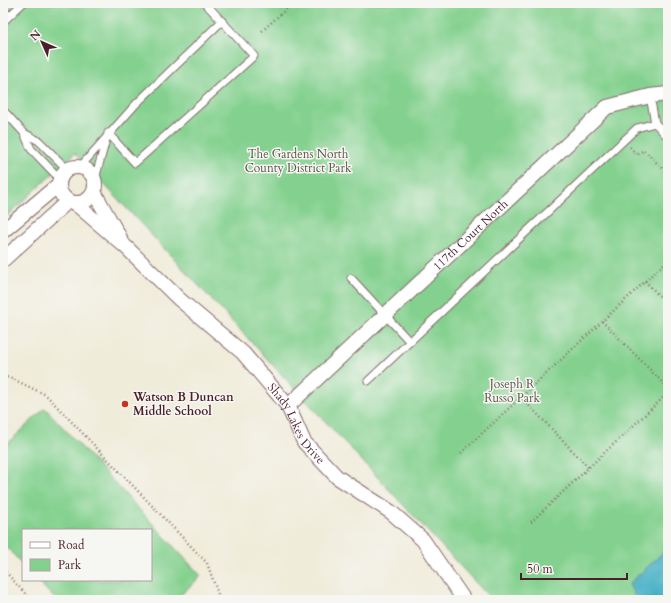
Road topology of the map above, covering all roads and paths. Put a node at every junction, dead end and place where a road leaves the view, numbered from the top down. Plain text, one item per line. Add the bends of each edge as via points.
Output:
1 (24, 3) edge
2 (205, 3) edge
3 (293, 3) edge
4 (3, 21) edge
5 (222, 21) junction
6 (262, 31) dead end
7 (668, 94) edge
8 (650, 96) junction
9 (3, 110) edge
10 (655, 123) junction
11 (24, 132) junction
12 (108, 133) junction
13 (668, 137) edge
14 (637, 155) dead end
15 (668, 174) edge
16 (66, 175) junction
17 (94, 185) junction
18 (72, 202) junction
19 (3, 232) edge
20 (126, 247) junction
21 (3, 260) edge
22 (668, 260) edge
23 (351, 278) dead end
24 (645, 281) junction
25 (668, 305) edge
26 (385, 315) junction
27 (602, 321) junction
28 (410, 342) junction
29 (3, 378) edge
30 (368, 381) dead end
31 (668, 388) edge
32 (668, 393) edge
33 (521, 397) junction
34 (288, 406) junction
35 (461, 453) dead end
36 (589, 468) junction
37 (531, 522) dead end
38 (3, 569) edge
39 (31, 600) edge
40 (220, 600) edge
41 (464, 600) edge

1 - 4 lane
2 - 5 lane
3 - 6 path
5 - 12 lane
5 - 12 lane via 254,56 136,163
7 - 8 street, 117th Court North
8 - 10 lane
8 - 26 street, 117th Court North via 607,107
9 - 11 lane
10 - 13 lane
10 - 28 lane via 637,128
11 - 16 lane via 39,141
11 - 16 lane via 31,149
12 - 16 lane
12 - 17 lane
14 - 15 path via 644,150
16 - 17 street via 89,170
16 - 18 street via 60,192
16 - 19 street
17 - 18 street via 89,199
17 - 20 street, Shady Lakes Drive
18 - 20 street, Shady Lakes Drive
18 - 21 street
20 - 34 street, Shady Lakes Drive via 179,299 243,352
22 - 24 path
23 - 26 lane
24 - 25 path
24 - 27 path
26 - 28 lane
26 - 34 street, 117th Court North
27 - 31 path
27 - 33 path
28 - 30 lane
29 - 40 path via 9,377 46,395 207,563
32 - 36 path
33 - 35 path
33 - 36 path
34 - 41 street, Shady Lakes Drive via 304,442 337,477 391,512 423,540
36 - 37 path
38 - 39 path

